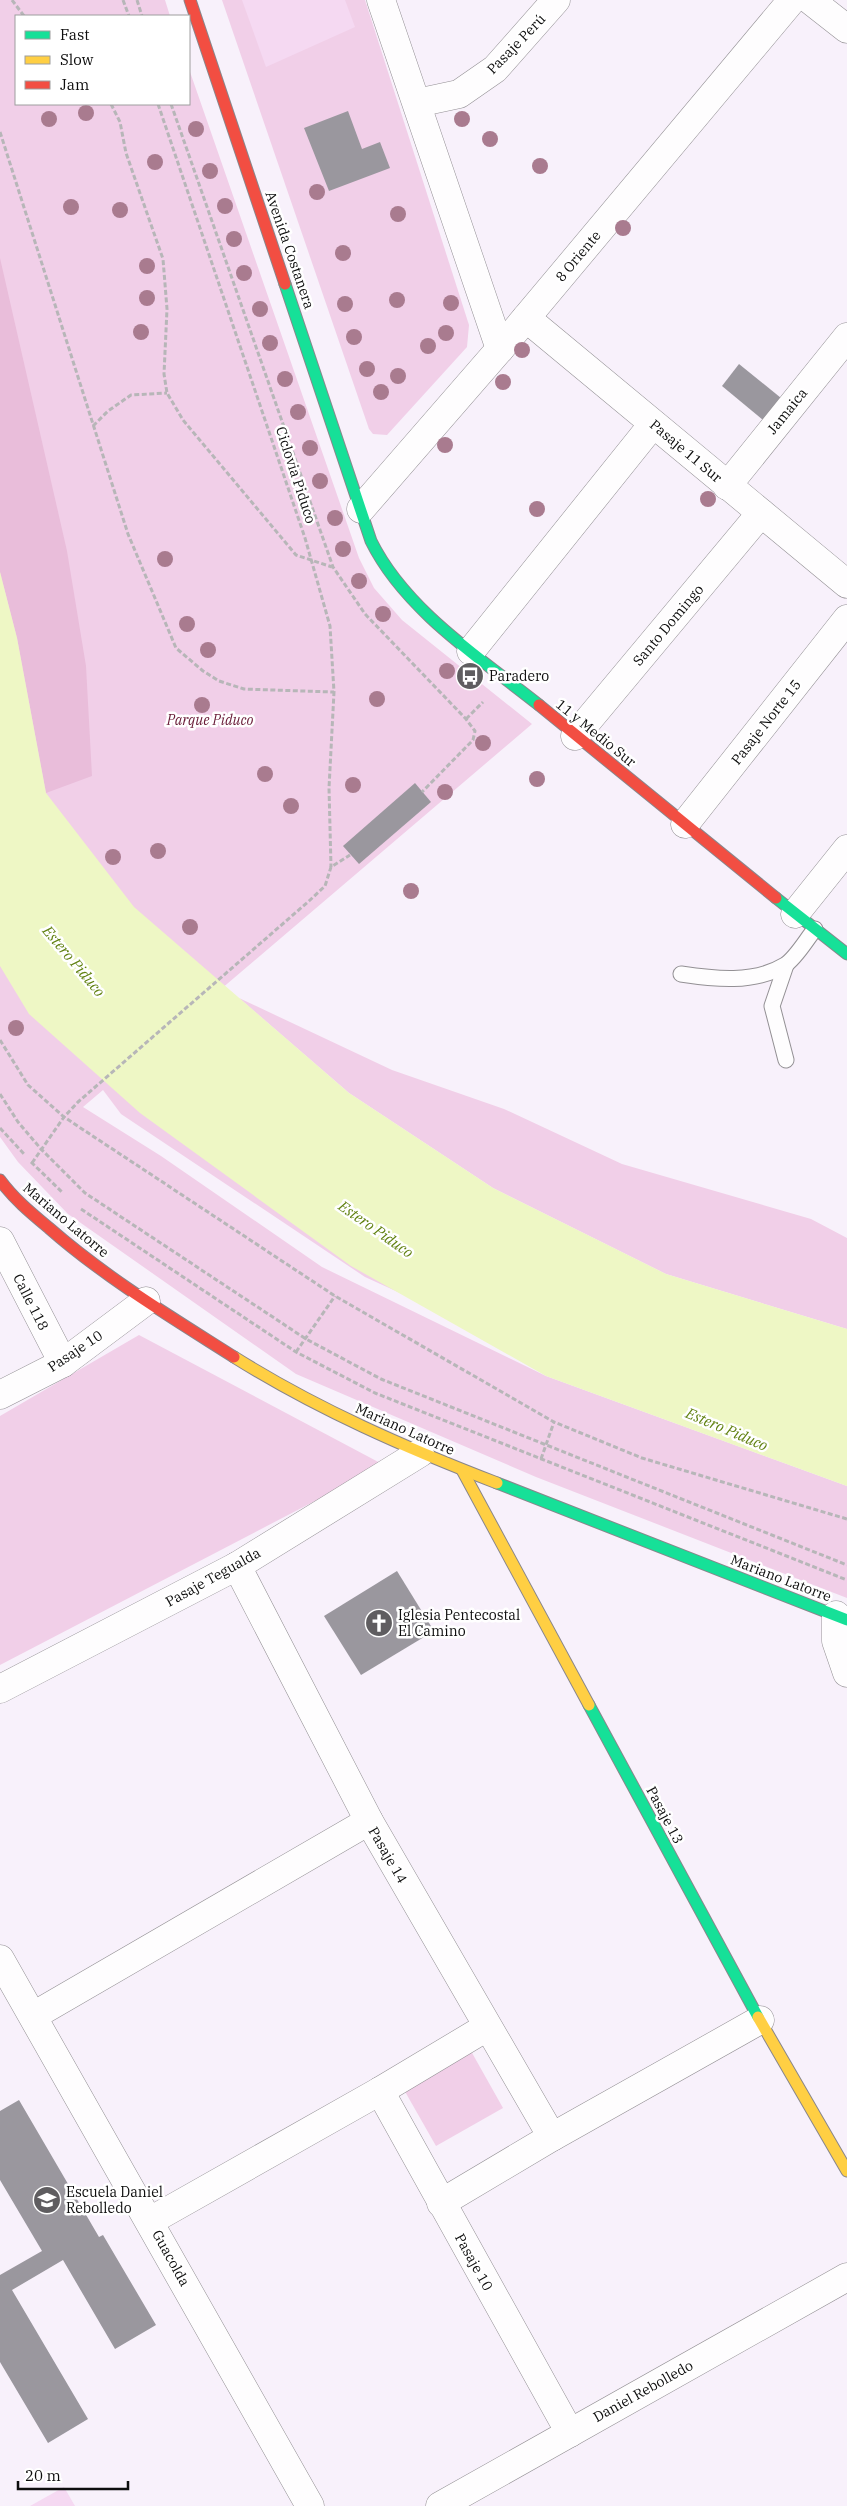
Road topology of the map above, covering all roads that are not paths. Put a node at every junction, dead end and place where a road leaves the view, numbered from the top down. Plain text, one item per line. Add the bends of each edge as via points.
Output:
1 (190, 0) edge
2 (381, 0) edge
3 (556, 0) edge
4 (792, 0) edge
5 (810, 0) edge
6 (847, 30) edge
7 (417, 103) junction
8 (526, 318) junction
9 (847, 337) edge
10 (500, 349) junction
11 (653, 424) junction
12 (727, 486) junction
13 (361, 509) junction
14 (760, 513) junction
15 (847, 584) edge
16 (847, 619) edge
17 (471, 651) junction
18 (575, 736) junction
19 (685, 824) junction
20 (847, 849) edge
21 (805, 922) junction
22 (847, 954) edge
23 (786, 965) junction
24 (681, 974) dead end
25 (786, 1060) dead end
26 (0, 1180) edge
27 (0, 1241) edge
28 (146, 1301) junction
29 (63, 1363) junction
30 (0, 1395) edge
31 (420, 1453) junction
32 (462, 1470) junction
33 (237, 1566) junction
34 (841, 1618) edge
35 (847, 1673) edge
36 (0, 1689) edge
37 (369, 1822) junction
38 (0, 1959) edge
39 (33, 2016) junction
40 (760, 2020) junction
41 (487, 2027) junction
42 (380, 2091) junction
43 (552, 2137) junction
44 (847, 2170) edge
45 (441, 2203) junction
46 (150, 2221) junction
47 (847, 2277) edge
48 (570, 2433) junction
49 (310, 2506) edge
50 (440, 2506) edge

1 - 13 street, Avenida Costanera
2 - 7 street
3 - 7 street, Pasaje Perú via 495,69 459,94
4 - 8 street, 8 Oriente
5 - 6 street
7 - 10 street
8 - 10 street, 8 Oriente
8 - 11 street, Pasaje 11 Sur
9 - 12 street, Jamaica
10 - 13 street, 8 Oriente
11 - 12 street, Pasaje 11 Sur
11 - 17 street
12 - 14 street, Pasaje 11 Sur
13 - 17 street, 11 y Medio Sur via 371,541 398,587
14 - 15 street, Pasaje 11 Sur
14 - 18 street, Santo Domingo
16 - 19 street, Pasaje Norte 15
17 - 18 street, 11 y Medio Sur
18 - 19 street, 11 y Medio Sur
19 - 21 street, 11 y Medio Sur
20 - 21 street
21 - 22 street, 11 y Medio Sur
21 - 23 lane
23 - 24 lane via 742,978 718,979
23 - 25 lane via 772,1006
26 - 28 street, Mariano Latorre via 11,1195 73,1249
27 - 29 street, Calle 118
28 - 29 street, Pasaje 10
28 - 31 street, Mariano Latorre via 280,1386
29 - 30 street, Pasaje 10
31 - 32 street, Mariano Latorre
31 - 33 street, Pasaje Tegualda
32 - 34 street, Mariano Latorre
32 - 40 street, Pasaje 13
33 - 36 street, Pasaje Tegualda
33 - 37 street, Pasaje 14
34 - 35 street via 836,1641
37 - 39 street
37 - 41 street, Pasaje 14
38 - 39 street, Guacolda
39 - 46 street, Guacolda
40 - 43 street
40 - 44 street, Pasaje 13
41 - 42 street
41 - 43 street, Pasaje 14
42 - 45 street, Pasaje 10
42 - 46 street
43 - 45 street
45 - 48 street, Pasaje 10
46 - 49 street, Guacolda
47 - 48 street, Daniel Rebolledo
48 - 50 street, Daniel Rebolledo

